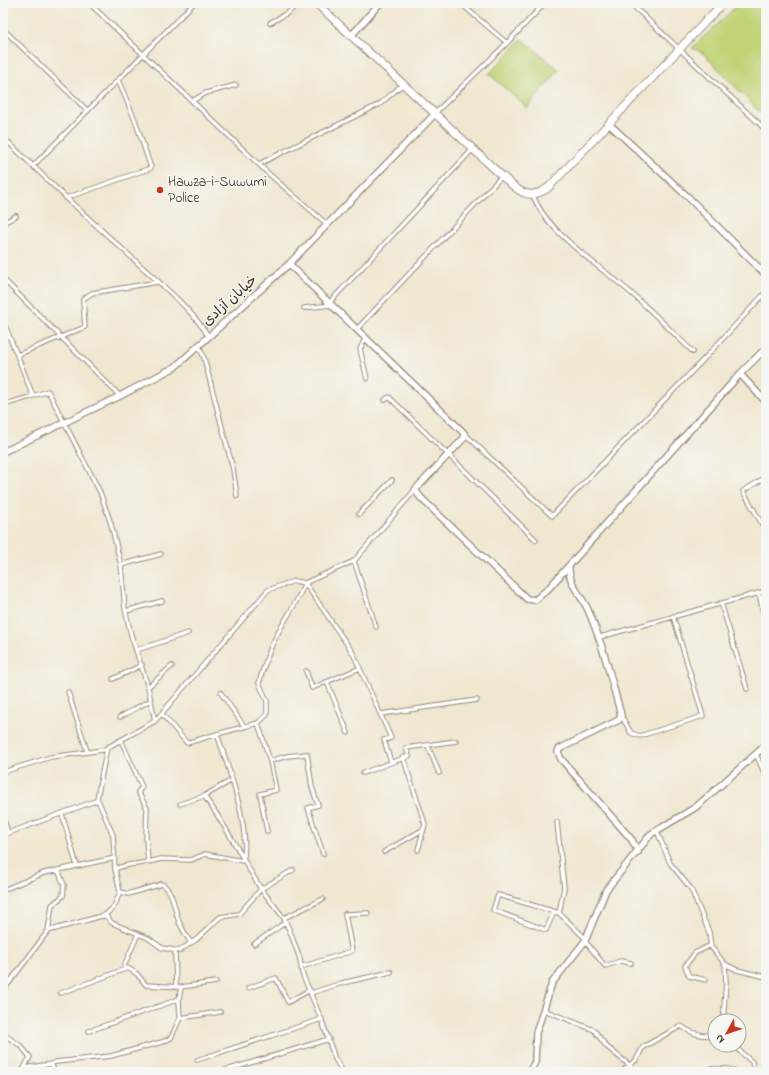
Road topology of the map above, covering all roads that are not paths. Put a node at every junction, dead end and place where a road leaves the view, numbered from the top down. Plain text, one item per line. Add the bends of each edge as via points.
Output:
1 (90, 3) edge
2 (194, 3) edge
3 (298, 3) edge
4 (316, 3) edge
5 (380, 3) edge
6 (460, 3) edge
7 (545, 3) edge
8 (630, 3) edge
9 (723, 3) edge
10 (270, 23) dead end
11 (3, 29) edge
12 (351, 36) junction
13 (507, 43) junction
14 (679, 49) junction
15 (143, 55) junction
16 (118, 80) junction
17 (236, 85) dead end
18 (402, 85) junction
19 (192, 101) junction
20 (88, 111) junction
21 (434, 114) junction
22 (608, 124) junction
23 (766, 130) edge
24 (3, 137) edge
25 (473, 149) junction
26 (259, 164) junction
27 (33, 166) junction
28 (502, 176) junction
29 (533, 195) junction
30 (66, 198) junction
31 (16, 216) dead end
32 (3, 223) edge
33 (328, 225) junction
34 (289, 264) junction
35 (765, 271) edge
36 (3, 279) edge
37 (158, 282) junction
38 (766, 292) edge
39 (330, 304) junction
40 (304, 308) dead end
41 (3, 321) edge
42 (357, 329) junction
43 (61, 336) junction
44 (209, 337) junction
45 (366, 337) junction
46 (199, 346) junction
47 (766, 348) edge
48 (693, 352) dead end
49 (17, 355) junction
50 (740, 374) junction
51 (367, 378) dead end
52 (33, 396) junction
53 (120, 396) junction
54 (384, 400) dead end
55 (766, 402) edge
56 (3, 405) edge
57 (65, 422) junction
58 (464, 432) junction
59 (3, 452) edge
60 (448, 454) junction
61 (766, 477) edge
62 (392, 480) dead end
63 (415, 490) junction
64 (237, 496) dead end
65 (359, 514) dead end
66 (766, 531) edge
67 (536, 540) dead end
68 (161, 554) dead end
69 (354, 561) junction
70 (121, 565) junction
71 (568, 566) junction
72 (559, 577) junction
73 (569, 577) junction
74 (305, 583) junction
75 (766, 591) edge
76 (759, 593) junction
77 (162, 601) dead end
78 (721, 603) junction
79 (126, 611) junction
80 (673, 616) junction
81 (766, 622) edge
82 (376, 627) dead end
83 (188, 633) dead end
84 (600, 637) junction
85 (137, 650) junction
86 (142, 665) junction
87 (172, 666) dead end
88 (360, 668) junction
89 (306, 671) dead end
90 (113, 679) dead end
91 (327, 682) junction
92 (148, 687) junction
93 (747, 689) dead end
94 (68, 692) dead end
95 (221, 693) dead end
96 (151, 700) junction
97 (476, 700) dead end
98 (162, 714) junction
99 (381, 714) junction
100 (621, 715) junction
101 (120, 717) dead end
102 (155, 722) junction
103 (258, 723) junction
104 (244, 726) junction
105 (348, 733) dead end
106 (217, 734) junction
107 (121, 740) junction
108 (456, 741) dead end
109 (766, 745) edge
110 (428, 746) junction
111 (107, 748) junction
112 (87, 751) junction
113 (755, 753) junction
114 (403, 757) junction
115 (270, 761) junction
116 (391, 762) junction
117 (3, 772) edge
118 (363, 773) dead end
119 (439, 773) dead end
120 (766, 777) edge
121 (232, 780) junction
122 (204, 796) junction
123 (98, 800) junction
124 (180, 804) dead end
125 (62, 814) junction
126 (3, 817) edge
127 (557, 822) dead end
128 (424, 829) junction
129 (656, 830) junction
130 (267, 831) dead end
131 (8, 833) junction
132 (3, 835) edge
133 (648, 839) junction
134 (632, 840) junction
135 (418, 850) dead end
136 (384, 852) dead end
137 (638, 852) junction
138 (323, 854) dead end
139 (115, 858) junction
140 (243, 860) junction
141 (148, 862) junction
142 (77, 866) junction
143 (115, 869) junction
144 (58, 870) junction
145 (293, 870) dead end
146 (261, 889) junction
147 (3, 890) edge
148 (120, 892) junction
149 (323, 899) dead end
150 (554, 912) junction
151 (368, 913) dead end
152 (559, 913) junction
153 (105, 915) junction
154 (285, 920) junction
155 (48, 931) junction
156 (138, 934) junction
157 (585, 940) junction
158 (191, 943) junction
159 (254, 944) dead end
160 (711, 945) junction
161 (175, 951) junction
162 (630, 963) dead end
163 (724, 964) junction
164 (301, 967) junction
165 (125, 969) junction
166 (391, 972) dead end
167 (766, 977) edge
168 (706, 980) dead end
169 (216, 982) dead end
170 (176, 987) junction
171 (181, 987) junction
172 (248, 988) dead end
173 (3, 991) edge
174 (310, 992) junction
175 (61, 993) dead end
176 (179, 999) junction
177 (544, 1010) junction
178 (220, 1012) dead end
179 (724, 1013) edge
180 (180, 1018) junction
181 (322, 1019) junction
182 (89, 1031) dead end
183 (3, 1034) edge
184 (707, 1037) edge
185 (329, 1039) junction
186 (742, 1053) edge
187 (198, 1060) dead end
188 (51, 1064) junction
189 (630, 1064) junction
190 (710, 1069) dead end
191 (24, 1070) edge
192 (55, 1072) edge
193 (220, 1072) edge
194 (343, 1072) edge
195 (530, 1072) edge
196 (620, 1072) edge
197 (638, 1072) edge
198 (737, 1072) edge
199 (754, 1072) edge

1 - 15 street
2 - 15 street
3 - 10 street via 289,12
4 - 12 highway
5 - 12 street
6 - 13 street
7 - 13 street
8 - 14 street
9 - 14 highway
11 - 20 street
12 - 18 highway
13 - 21 street
14 - 22 highway
14 - 23 street
15 - 16 street
15 - 19 street
16 - 20 street
16 - 30 street via 151,168
17 - 19 street
18 - 21 highway
18 - 26 street via 380,104
19 - 26 street
20 - 27 street
21 - 25 highway
21 - 33 street, خیابان آزادی
22 - 29 highway via 548,188
22 - 35 street
24 - 27 street
25 - 28 highway
25 - 39 street
26 - 33 street
27 - 30 street
28 - 29 highway via 526,195
28 - 42 street
29 - 48 street via 537,206 553,227 631,293
30 - 37 street
31 - 32 street
33 - 34 street, خیابان آزادی
34 - 39 street
34 - 44 street, خیابان آزادی
36 - 43 street
37 - 43 street via 92,293 83,299 85,327
37 - 44 street via 201,324
38 - 58 street via 552,516
39 - 40 street
39 - 42 street
41 - 49 street
42 - 45 street
43 - 49 street
43 - 53 street
44 - 46 street, خیابان آزادی
45 - 51 street via 360,349
45 - 58 street
46 - 53 street, خیابان آزادی via 175,367
46 - 64 street via 233,469
47 - 50 street
49 - 52 street
50 - 55 street
50 - 71 street
52 - 56 street
52 - 57 street via 48,391
53 - 57 street, خیابان آزادی
54 - 60 street via 389,397
57 - 59 street, خیابان آزادی
57 - 70 street via 100,492 117,542
58 - 60 street via 464,438
60 - 63 street
60 - 67 street
61 - 66 street via 743,491
62 - 65 street
63 - 69 street
63 - 72 street via 527,599 535,600
68 - 70 street
69 - 74 street
69 - 82 street
70 - 79 street
71 - 72 street
71 - 73 street
72 - 73 street
73 - 84 street via 585,603
74 - 88 street via 353,653
74 - 98 street via 294,581 268,590
74 - 103 street via 277,634 264,667 259,683 267,701 267,715
75 - 76 street
76 - 78 street
76 - 81 street
77 - 79 street
78 - 80 street
78 - 93 street
79 - 85 street
80 - 84 street
80 - 100 street via 703,716 640,736 631,734
83 - 85 street
84 - 100 street
85 - 86 street
86 - 90 street
86 - 92 street
87 - 92 street
88 - 91 street
88 - 99 street
89 - 91 street via 312,688
91 - 105 street
92 - 96 street
94 - 112 street
95 - 104 street
96 - 101 street
96 - 102 street
97 - 99 street
98 - 102 street
98 - 106 street via 187,743
99 - 116 street via 391,738 384,740
100 - 134 street via 619,720 559,749 558,752 561,759
102 - 107 street
103 - 104 street
103 - 115 street
104 - 106 street
106 - 121 street
107 - 111 street
107 - 141 street via 142,787 138,792 147,808
108 - 110 street
109 - 113 street
110 - 114 street via 406,748 409,756
110 - 119 street
111 - 112 street
111 - 123 street via 99,781
112 - 117 street via 38,760
113 - 120 street
113 - 129 street via 696,807
114 - 116 street
114 - 128 street via 423,814
115 - 130 street via 276,790 260,794
115 - 138 street via 307,754 312,788 318,805 308,808
116 - 118 street
121 - 122 street
121 - 140 street via 242,823 245,852
122 - 124 street
122 - 140 street via 220,817
123 - 125 street
123 - 139 street via 113,835
125 - 131 street
125 - 142 street
126 - 131 street
127 - 152 street via 564,888
128 - 135 street
128 - 136 street
129 - 133 street
129 - 160 street via 670,863 691,889 709,932
131 - 132 street
133 - 134 street via 637,842
133 - 137 street
134 - 137 street
137 - 157 street via 606,890
139 - 142 street
139 - 143 street
140 - 141 street via 205,854 192,860 162,859
140 - 146 street
141 - 143 street via 129,863
142 - 144 street
143 - 148 street
144 - 147 street
144 - 155 street via 64,885 63,896 52,905
145 - 146 street
146 - 154 street
146 - 158 street via 239,914 220,917
148 - 153 street via 114,907
148 - 158 street via 128,894 162,884 165,886 179,922
149 - 154 street
150 - 150 street via 498,895 493,910 546,930
150 - 152 street
151 - 164 street via 345,914 352,951
152 - 157 street
153 - 155 street
153 - 156 street via 112,923
154 - 159 street
154 - 164 street
155 - 173 street
156 - 161 street via 162,948
156 - 165 street
157 - 162 street via 605,966 621,960
157 - 177 street via 552,984
158 - 161 street
160 - 163 street
160 - 168 street via 695,953 685,966 689,976
161 - 170 street
163 - 167 street
163 - 179 street
164 - 174 street
165 - 170 street via 128,968 137,974 146,985
165 - 175 street
166 - 174 street
169 - 171 street
170 - 171 street
171 - 176 street
172 - 174 street via 276,978 288,1002
174 - 181 street
176 - 180 street
176 - 182 street
177 - 189 street via 594,1030 607,1047
177 - 195 street via 536,1032 535,1062
178 - 180 street
180 - 188 street via 171,1038 162,1042 111,1056
181 - 185 street
181 - 187 street
183 - 191 street via 27,1052 30,1058
184 - 189 street via 691,1034 681,1026 643,1046 636,1060
185 - 193 street
185 - 194 street via 335,1059
186 - 199 street via 752,1062
188 - 191 street
188 - 192 street
189 - 196 street
189 - 197 street
190 - 198 street via 729,1069

